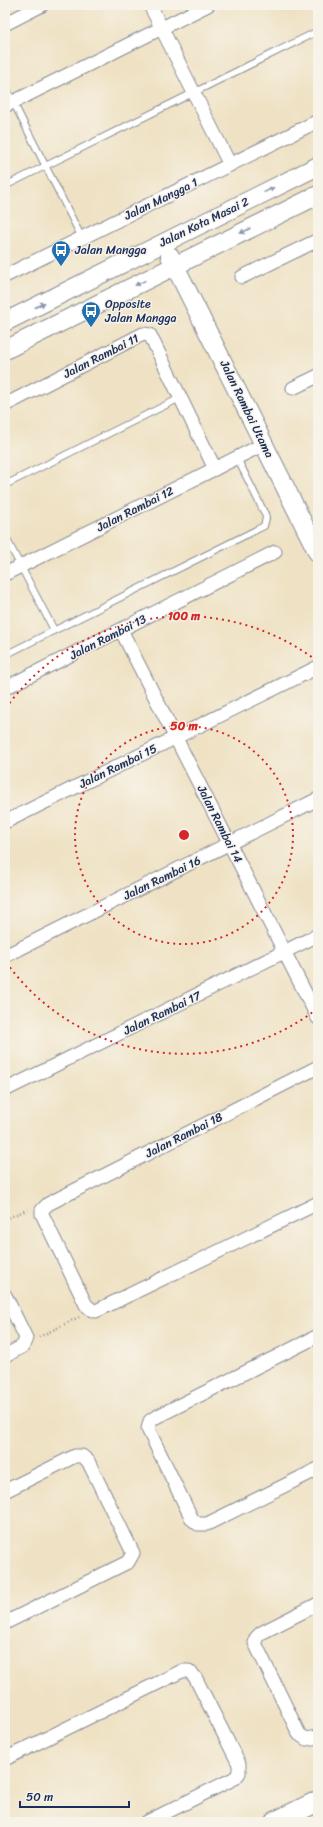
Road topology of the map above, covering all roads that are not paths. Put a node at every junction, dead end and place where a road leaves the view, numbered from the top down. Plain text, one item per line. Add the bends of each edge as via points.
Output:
1 (42, 5) edge
2 (150, 5) edge
3 (208, 5) edge
4 (5, 24) edge
5 (161, 28) junction
6 (318, 31) edge
7 (5, 86) edge
8 (194, 92) junction
9 (9, 104) edge
10 (318, 121) edge
11 (230, 165) junction
12 (45, 166) junction
13 (318, 166) edge
14 (5, 186) edge
15 (318, 195) edge
16 (82, 238) junction
17 (318, 240) edge
18 (164, 243) junction
19 (175, 266) junction
20 (5, 276) edge
21 (242, 277) dead end
22 (5, 322) edge
23 (5, 350) edge
24 (318, 376) edge
25 (293, 388) dead end
26 (180, 398) junction
27 (5, 405) edge
28 (264, 444) junction
29 (237, 458) junction
30 (215, 469) junction
31 (5, 485) edge
32 (5, 536) edge
33 (275, 552) dead end
34 (318, 552) edge
35 (20, 567) junction
36 (5, 574) edge
37 (54, 630) junction
38 (121, 630) junction
39 (5, 655) edge
40 (318, 667) edge
41 (5, 688) edge
42 (176, 738) junction
43 (318, 799) edge
44 (5, 822) edge
45 (230, 844) junction
46 (318, 935) edge
47 (285, 952) junction
48 (5, 956) edge
49 (318, 1018) edge
50 (318, 1068) edge
51 (5, 1090) edge
52 (318, 1203) edge
53 (5, 1295) edge
54 (318, 1336) edge
55 (8, 1354) edge
56 (318, 1469) edge
57 (5, 1490) edge
58 (318, 1604) edge
59 (5, 1623) edge
60 (316, 1738) edge
61 (5, 1759) edge
62 (318, 1801) edge
63 (147, 1822) edge
64 (275, 1822) edge

1 - 4 street
2 - 5 street
3 - 5 street
5 - 8 street
5 - 9 street
6 - 8 lane
7 - 9 lane
8 - 11 street
8 - 12 lane
9 - 12 lane
10 - 11 street, Jalan Mangga 1
11 - 16 street, Jalan Mangga 1
12 - 14 lane
12 - 16 lane
18 -> 13 main road, Jalan Kota Masai 2
15 -> 19 main road
16 - 20 street, Jalan Mangga 1
17 - 21 street
18 - 19 main road, Jalan Rambai Utama
22 -> 18 main road, Jalan Kota Masai 2
19 -> 23 main road
19 - 28 main road, Jalan Rambai Utama
24 - 25 street
26 - 27 street, Jalan Rambai 11 via 150,335 143,334
26 - 30 street, Jalan Rambai 11
26 - 31 lane
28 - 29 street, Jalan Rambai 12
28 - 34 main road, Jalan Rambai Utama
29 - 30 street, Jalan Rambai 12
29 - 37 lane via 265,514 264,526
30 - 35 street, Jalan Rambai 12
32 - 35 lane
33 - 38 street, Jalan Rambai 13
35 - 36 street, Jalan Rambai 12
35 - 37 lane
37 - 39 lane
38 - 41 street, Jalan Rambai 13
38 - 42 street, Jalan Rambai 14
40 - 42 street, Jalan Rambai 15
42 - 44 street, Jalan Rambai 15
42 - 45 street, Jalan Rambai 14
43 - 45 street, Jalan Rambai 16
45 - 47 street, Jalan Rambai 14
45 - 48 street, Jalan Rambai 16
46 - 47 street, Jalan Rambai 17
47 - 49 street, Jalan Rambai 14
47 - 51 street, Jalan Rambai 17
50 - 52 street, Jalan Rambai 18 via 50,1202 44,1206 42,1214 86,1305 92,1310 103,1309
53 - 55 street via 26,1338 23,1346
54 - 56 street via 156,1417 148,1424 149,1433 192,1519 198,1524 208,1523
57 - 59 street via 75,1456 82,1456 88,1461 132,1548 132,1557 128,1562
58 - 60 street via 256,1638 257,1647 299,1734 306,1739
61 - 63 street via 182,1672 193,1673 239,1764 240,1773 235,1778
62 - 64 main road

